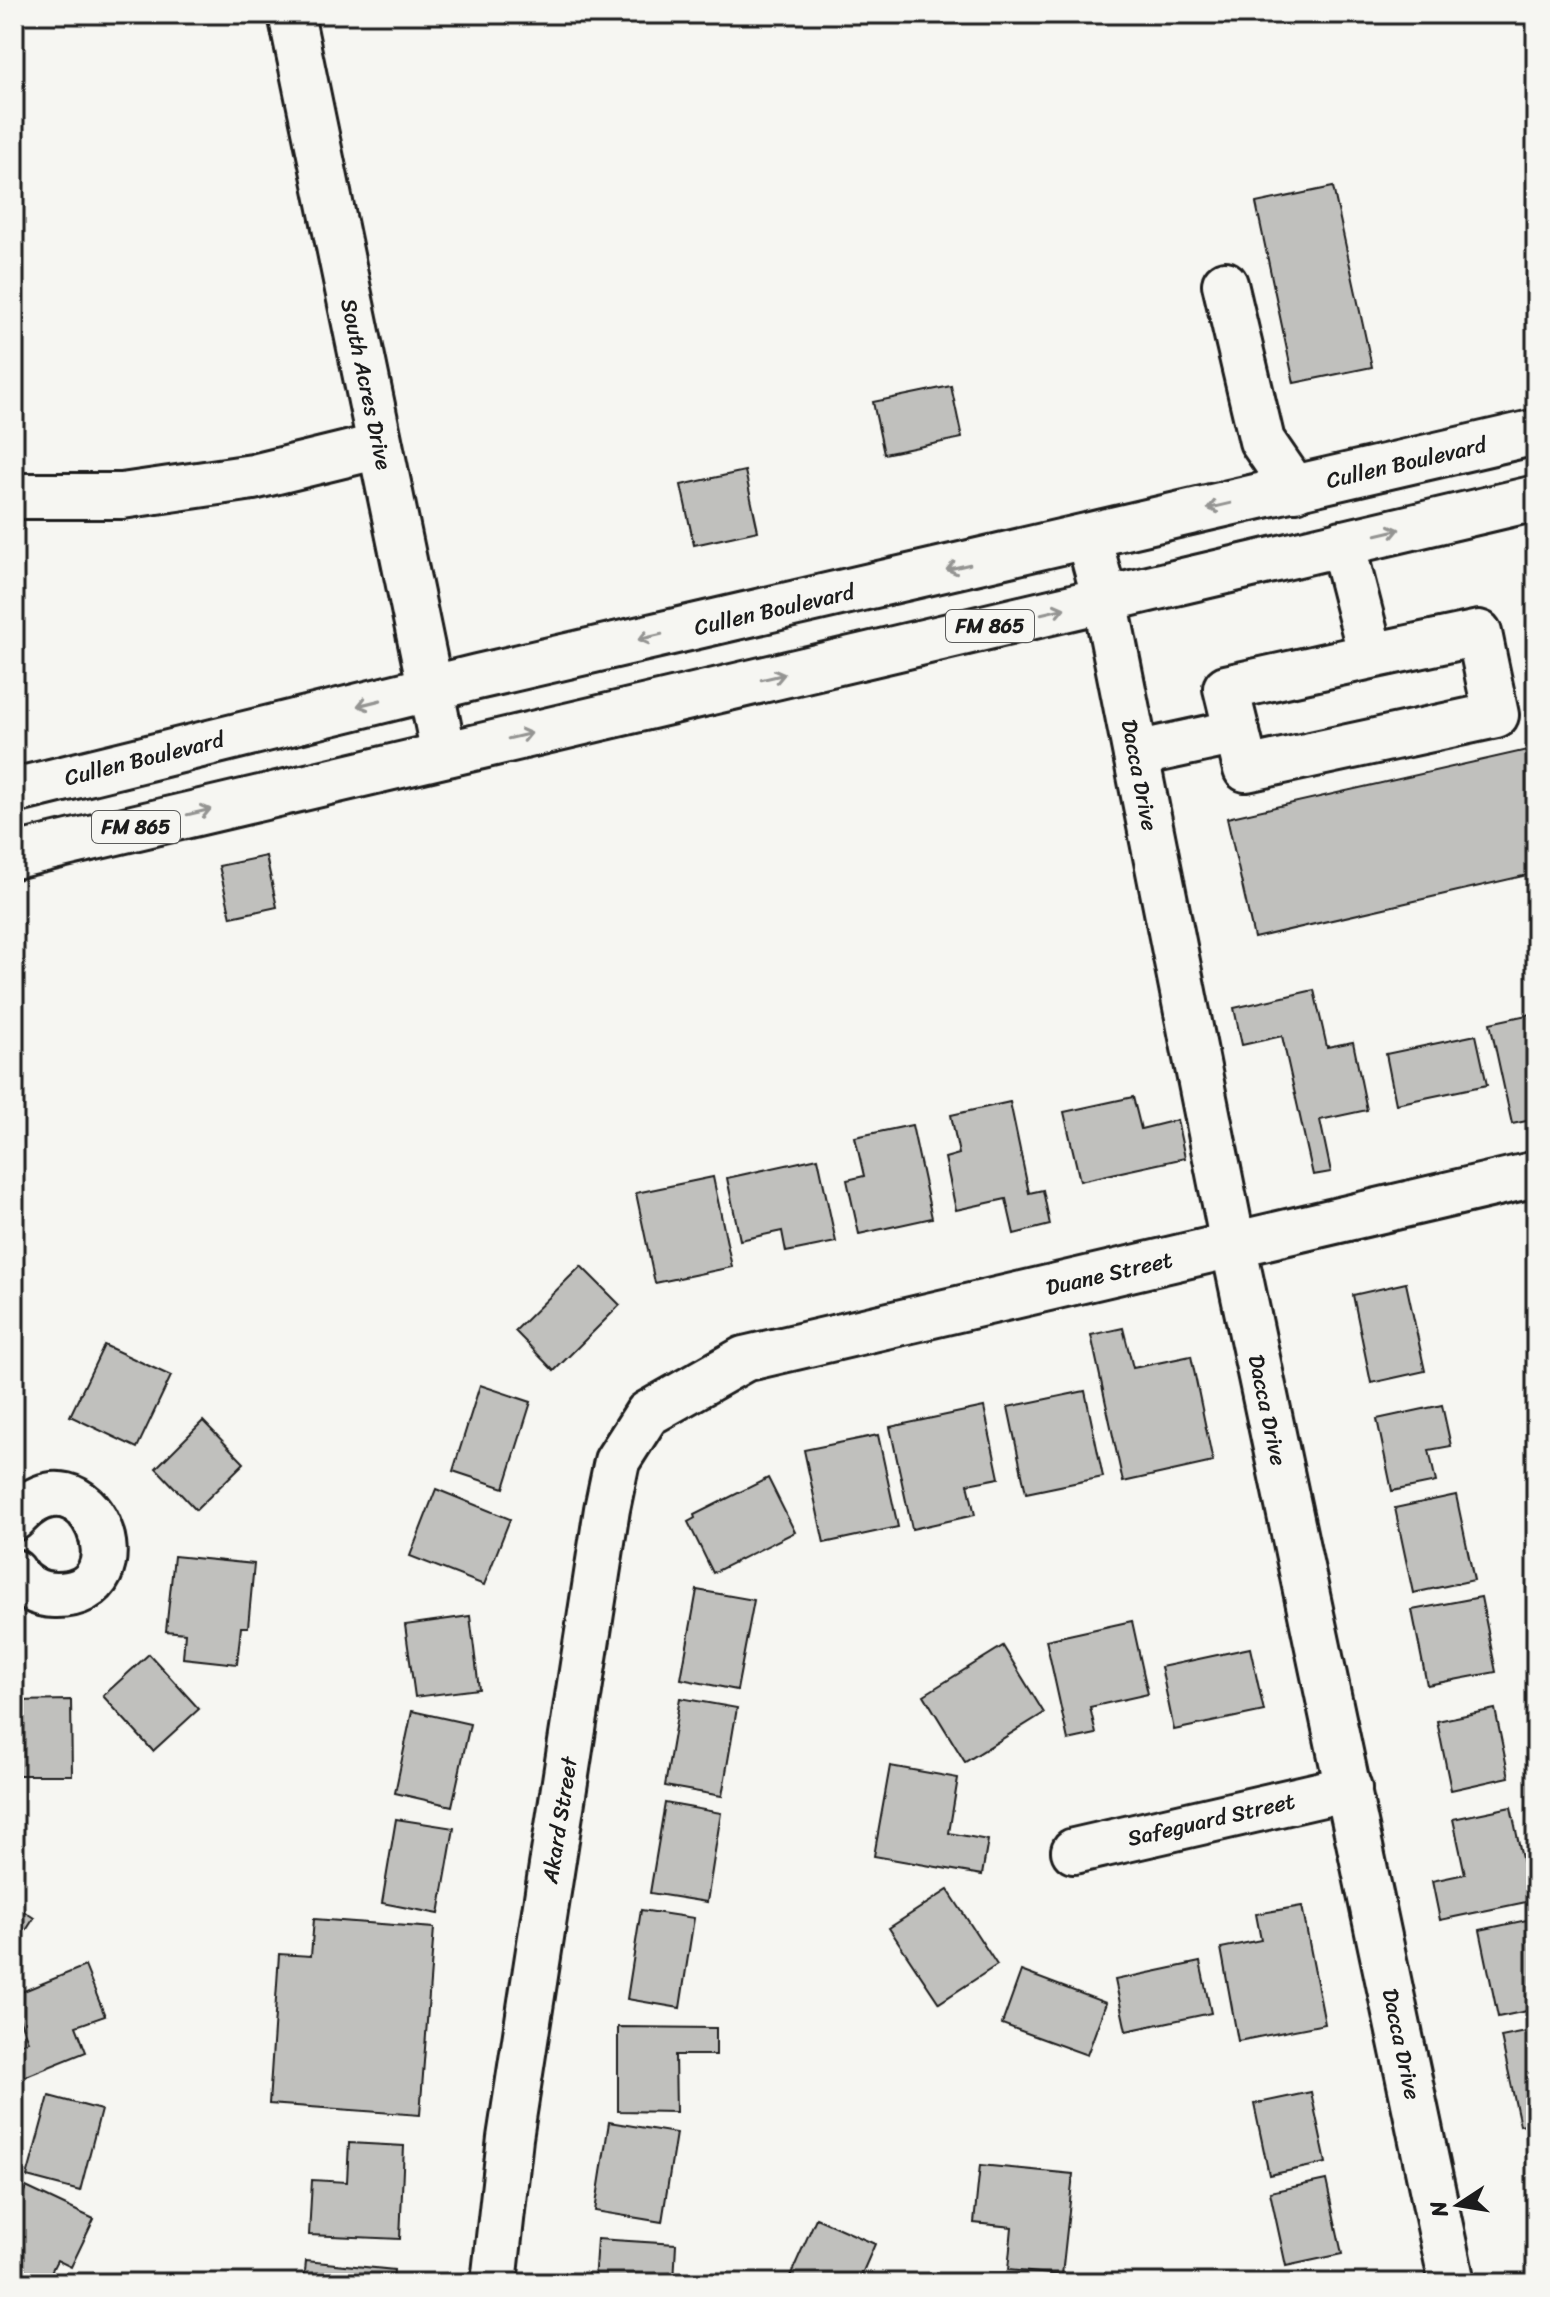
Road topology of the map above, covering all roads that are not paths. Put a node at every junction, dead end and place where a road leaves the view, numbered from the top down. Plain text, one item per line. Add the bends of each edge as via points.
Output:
1 (291, 14) edge
2 (1225, 284) dead end
3 (1536, 432) edge
4 (380, 446) junction
5 (1295, 489) junction
6 (14, 496) edge
7 (1536, 498) edge
8 (1088, 537) junction
9 (1342, 543) junction
10 (1105, 599) junction
11 (1371, 656) junction
12 (430, 688) junction
13 (1237, 732) junction
14 (444, 754) junction
15 (1136, 754) junction
16 (14, 791) edge
17 (14, 856) edge
18 (1536, 1174) edge
19 (1233, 1244) junction
20 (687, 1388) joint
21 (14, 1518) edge
22 (14, 1572) edge
23 (1349, 1788) junction
24 (1074, 1851) dead end
25 (494, 2283) edge
26 (1452, 2283) edge

1 - 4 street, South Acres Drive
2 - 5 street via 1262,441
3 - 5 street, Cullen Boulevard
4 - 6 street via 253,477 137,494
4 - 12 street, South Acres Drive
5 -> 8 street, Cullen Boulevard
9 -> 7 street, FM 865
8 - 10 street, Dacca Drive
8 -> 12 street, Cullen Boulevard
9 - 10 street, FM 865
9 - 11 street
14 -> 10 street, FM 865
10 - 15 street, Dacca Drive
11 - 13 street via 1226,688
11 - 13 street via 1479,633 1496,715 1246,769
12 - 14 street, South Acres Drive
12 -> 16 street, Cullen Boulevard
13 - 15 street
17 -> 14 street, FM 865
15 - 19 street, Dacca Drive
18 - 19 street, Duane Street
19 - 20 street, Duane Street via 744,1359
19 - 23 street, Dacca Drive
20 - 25 street, Akard Street via 647,1414 617,1461 510,2138
21 - 22 street via 43,1497 60,1496 82,1503 95,1515 106,1547 92,1581 78,1591 47,1595 30,1589
23 - 24 street, Safeguard Street
23 - 26 street, Dacca Drive

